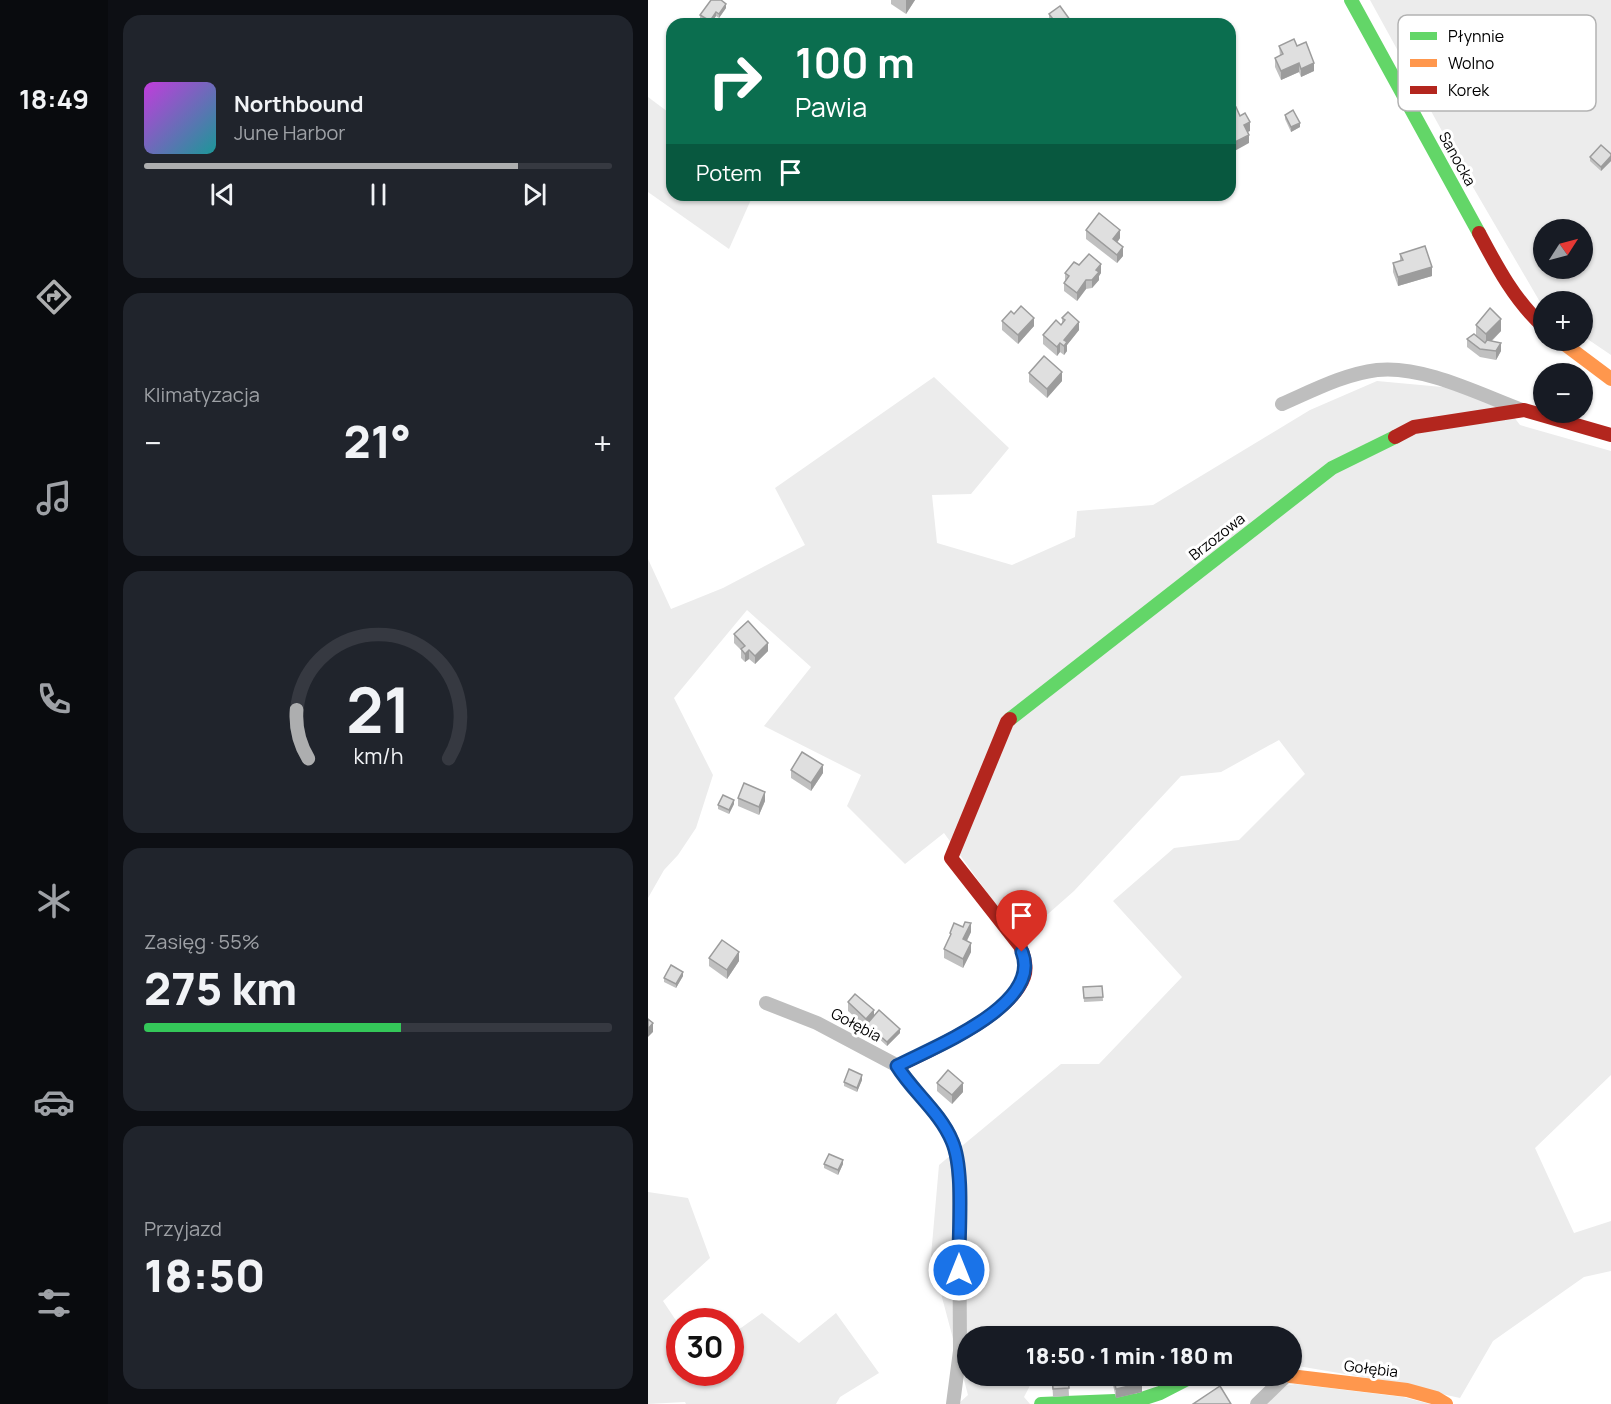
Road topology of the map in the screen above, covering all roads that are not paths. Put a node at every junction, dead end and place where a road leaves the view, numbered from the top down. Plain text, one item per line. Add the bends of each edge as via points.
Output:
1 (1351, 0) edge
2 (1398, 86) edge
3 (1412, 111) edge
4 (1533, 317) edge
5 (1574, 351) edge
6 (1611, 379) edge
7 (1282, 404) dead end
8 (1524, 410) junction
9 (1611, 435) edge
10 (766, 1003) dead end
11 (897, 1066) junction
12 (1302, 1378) edge
13 (1174, 1386) edge
14 (1277, 1386) edge
15 (953, 1404) edge
16 (1041, 1404) edge
17 (1257, 1404) edge
18 (1446, 1404) edge

1 - 2 street, Sanocka
3 - 4 street, Sanocka via 1500,272
5 - 6 street
7 - 8 street via 1344,378 1378,370 1425,373
8 - 9 street, Brzozowa
8 - 11 street, Brzozowa via 1414,427 1332,468 1007,722 951,858 1014,938 1026,961 1025,972 1008,999 982,1021
10 - 11 street, Gołębia via 817,1023
11 - 15 street, Gołębia via 943,1126 957,1157 960,1351
12 - 18 street, Gołębia via 1407,1390
13 - 16 street via 1138,1400
14 - 17 street

